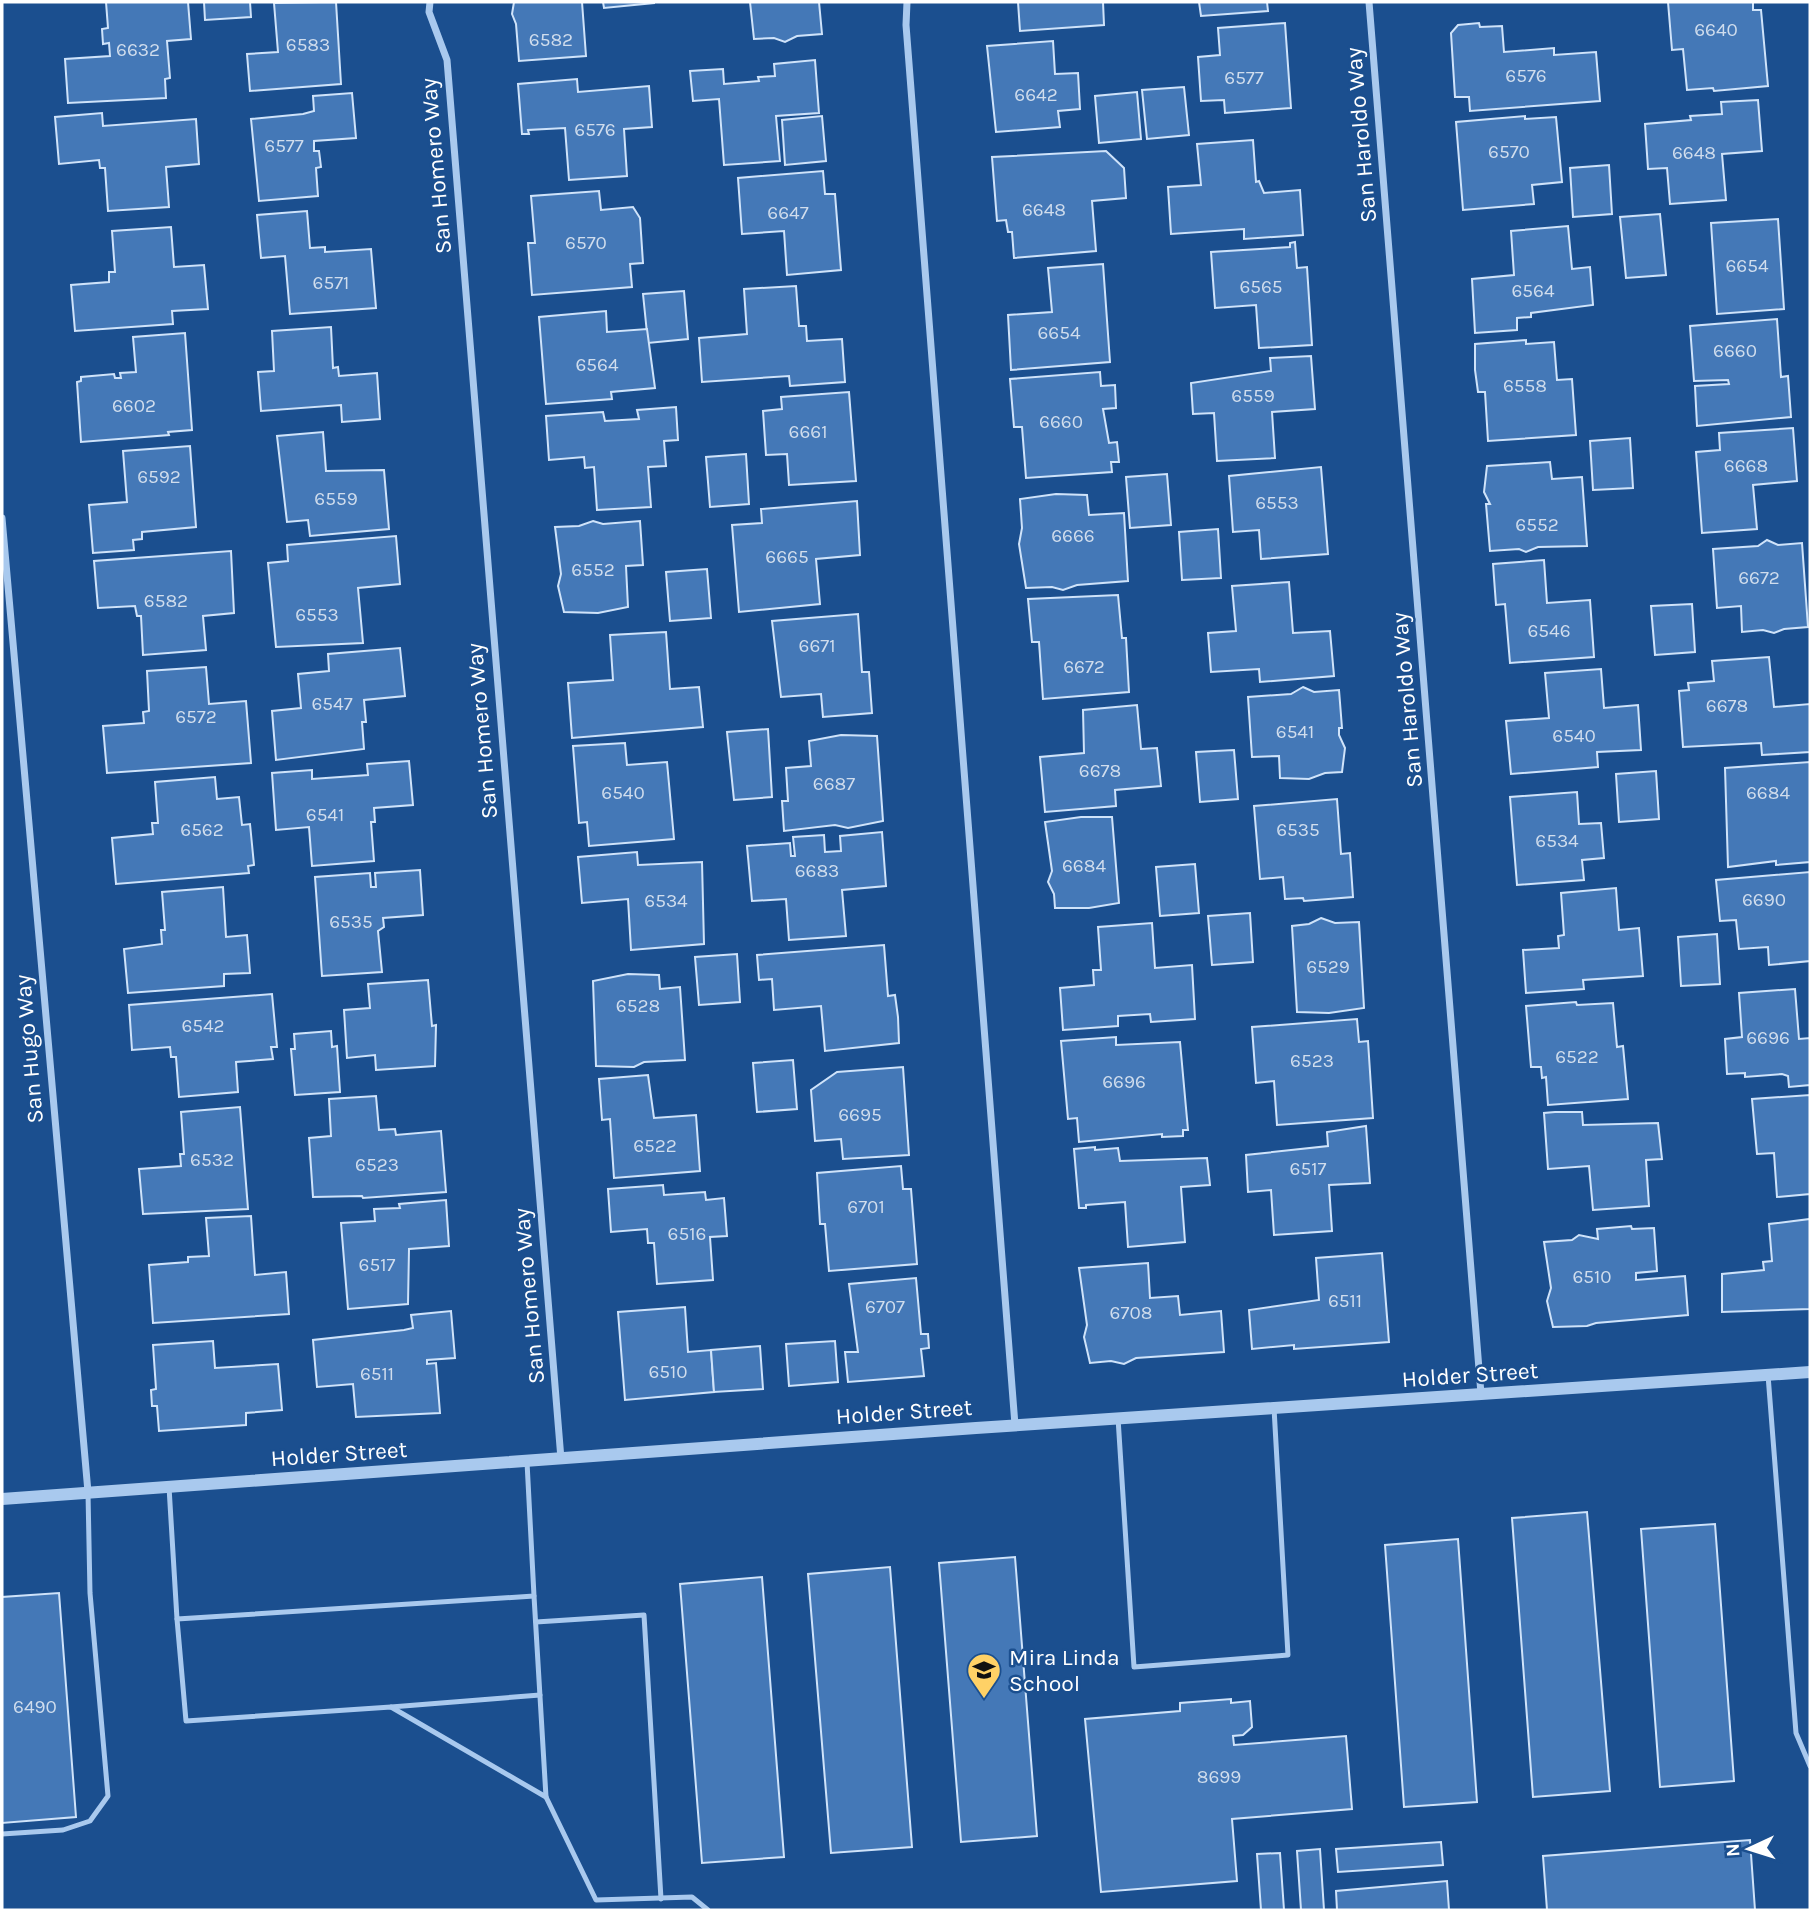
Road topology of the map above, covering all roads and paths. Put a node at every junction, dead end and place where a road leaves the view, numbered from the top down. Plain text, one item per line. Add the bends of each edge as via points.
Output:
1 (430, 2) edge
2 (907, 2) edge
3 (1369, 2) edge
4 (2, 518) edge
5 (1810, 1372) edge
6 (1768, 1375) junction
7 (1481, 1395) junction
8 (1274, 1408) junction
9 (1118, 1418) junction
10 (1015, 1425) junction
11 (561, 1459) junction
12 (527, 1462) junction
13 (169, 1487) junction
14 (88, 1492) junction
15 (2, 1499) edge
16 (534, 1596) junction
17 (177, 1619) junction
18 (536, 1622) junction
19 (540, 1695) junction
20 (391, 1707) junction
21 (1810, 1766) edge
22 (546, 1797) junction
23 (2, 1834) edge
24 (661, 1899) junction
25 (708, 1910) edge

1 - 11 street, San Homero Way via 429,12 447,60
2 - 10 street via 905,25
3 - 7 street, San Haroldo Way
4 - 14 street, San Hugo Way
5 - 6 street, Holder Street
6 - 7 street, Holder Street
6 - 21 lane via 1796,1733
7 - 8 street, Holder Street
8 - 9 street, Holder Street
8 - 9 lane via 1288,1655 1134,1667
9 - 10 street, Holder Street
10 - 11 street, Holder Street
11 - 12 street, Holder Street
12 - 13 street, Holder Street
12 - 16 lane
13 - 14 street, Holder Street
13 - 17 lane
14 - 15 street, Holder Street
14 - 23 lane via 90,1593 108,1796 90,1821 63,1830
16 - 17 lane
16 - 18 lane
17 - 20 lane via 186,1721
18 - 19 lane
18 - 24 lane via 644,1615
19 - 20 lane
19 - 22 lane
20 - 22 lane
22 - 24 lane via 596,1900
24 - 25 lane via 692,1897

